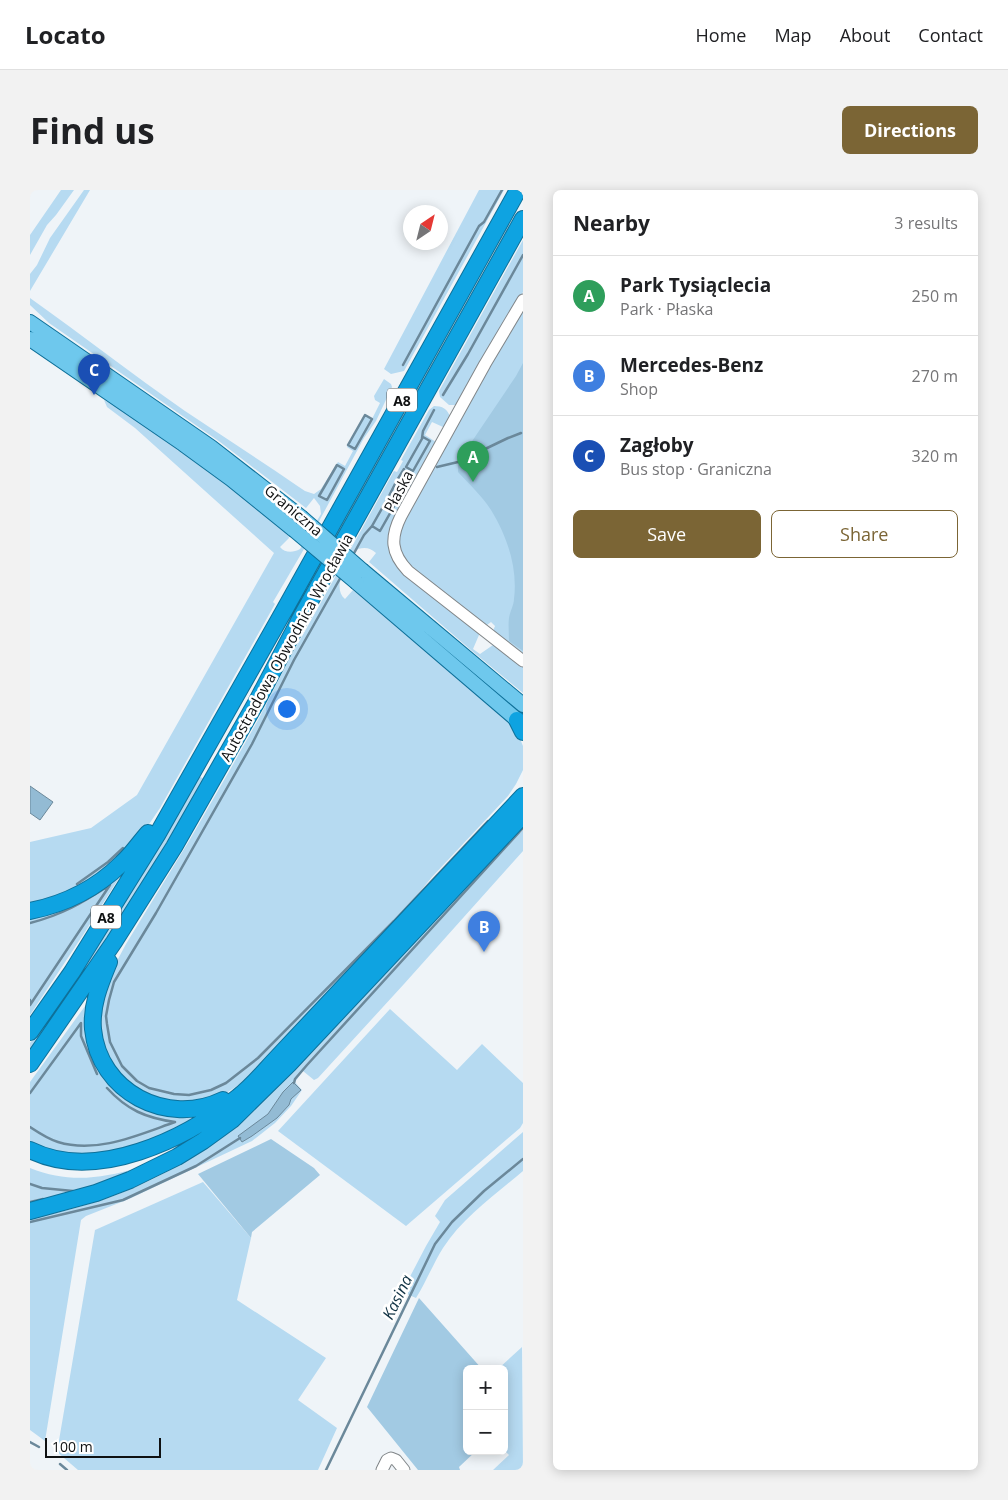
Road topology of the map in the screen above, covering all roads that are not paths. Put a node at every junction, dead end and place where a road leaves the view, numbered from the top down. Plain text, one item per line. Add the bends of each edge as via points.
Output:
1 (518, 190) edge
2 (523, 219) edge
3 (523, 300) edge
4 (30, 322) edge
5 (30, 339) edge
6 (360, 577) junction
7 (523, 661) edge
8 (522, 720) edge
9 (523, 783) edge
10 (523, 796) edge
11 (177, 799) junction
12 (520, 814) edge
13 (30, 911) edge
14 (114, 942) junction
15 (30, 1032) edge
16 (30, 1064) edge
17 (258, 1077) junction
18 (256, 1096) junction
19 (30, 1150) edge
20 (30, 1160) edge
21 (30, 1211) edge
22 (385, 1465) edge
23 (404, 1470) edge

1 - 11 highway, Autostradowa Obwodnica Wrocławia / A8
2 - 14 highway, Autostradowa Obwodnica Wrocławia / A8 via 256,703 174,847
3 - 7 street, Płaska via 401,516 394,540 395,552 408,571
4 - 6 main road, Graniczna, bridge via 212,447 301,518
5 - 6 main road, Graniczna, bridge via 231,479
6 - 8 main road, Graniczna
9 - 12 highway
10 - 12 highway
11 - 13 highway via 123,863 107,877 81,894
11 - 15 highway, Autostradowa Obwodnica Wrocławia / A8 via 72,972
12 - 17 highway
12 - 18 highway
14 - 16 highway, Autostradowa Obwodnica Wrocławia / A8
14 - 17 highway via 96,997 93,1030 104,1062 124,1088 154,1105 177,1110 197,1109 227,1098
17 - 19 highway via 240,1095 210,1116 174,1137 132,1154 76,1162
18 - 20 highway via 191,1138 127,1165 76,1171
18 - 21 highway via 218,1130 153,1170 108,1189
22 - 23 street via 391,1458

